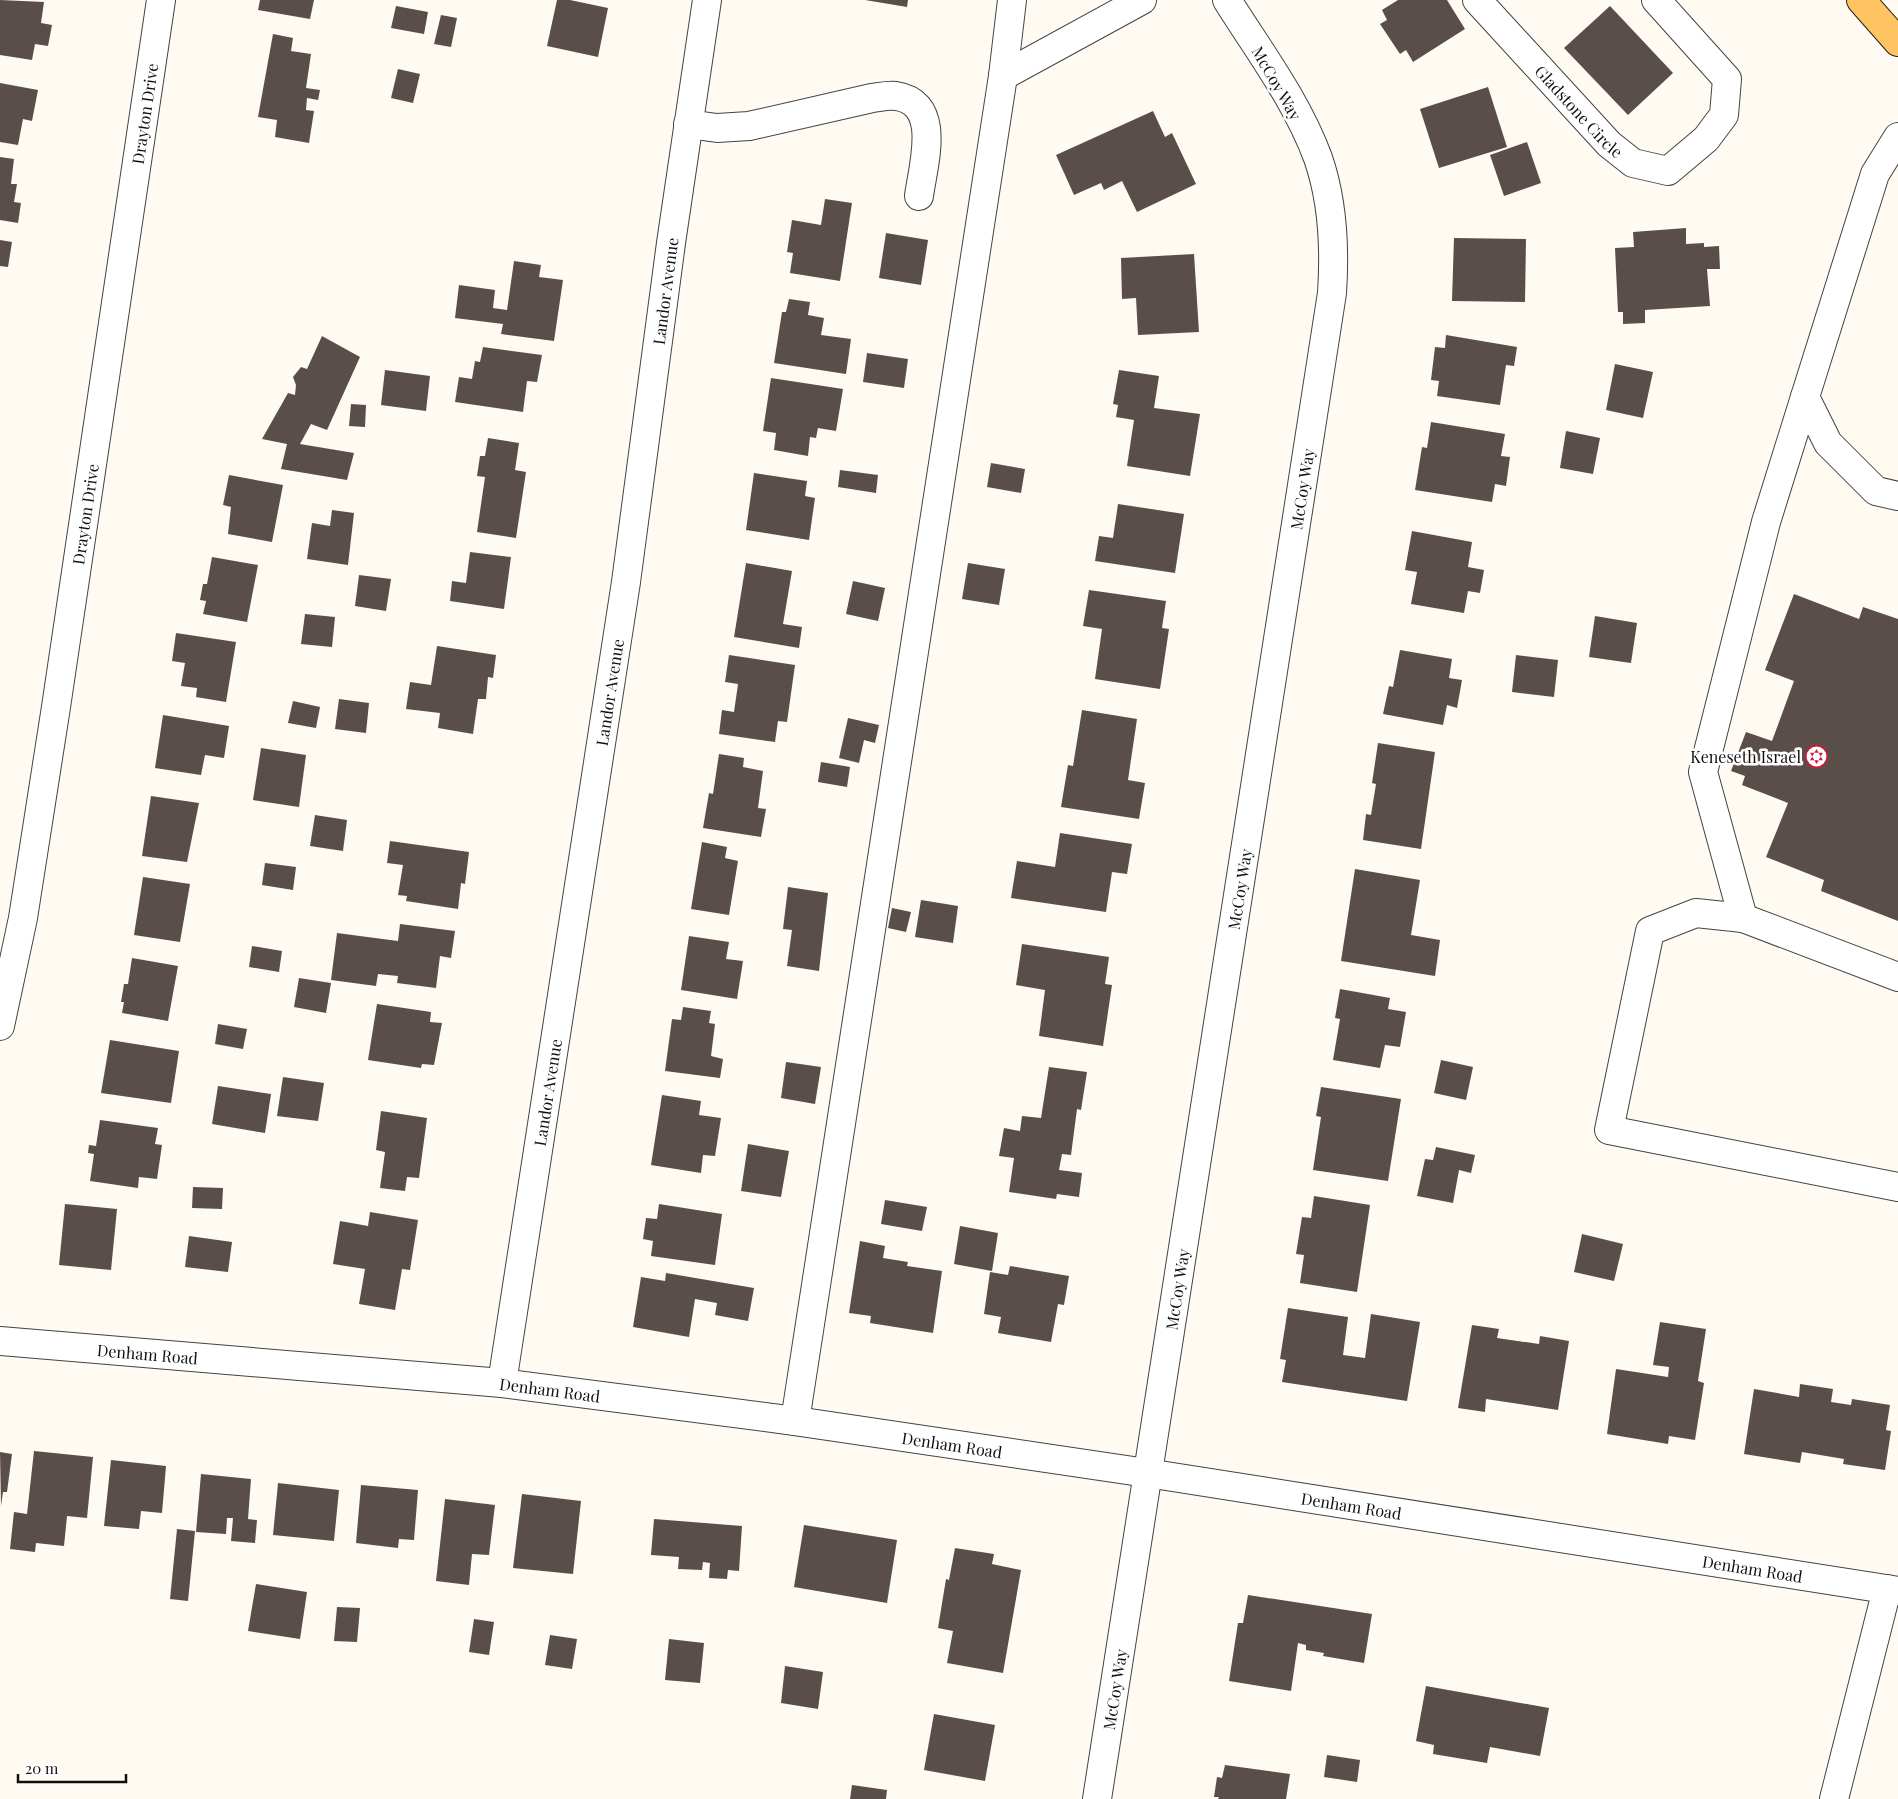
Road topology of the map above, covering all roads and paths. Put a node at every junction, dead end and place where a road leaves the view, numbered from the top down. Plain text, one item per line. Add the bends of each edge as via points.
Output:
1 (161, 0) edge
2 (707, 0) edge
3 (1012, 0) edge
4 (1142, 0) edge
5 (1227, 0) edge
6 (1477, 0) edge
7 (1656, 0) edge
8 (1861, 0) edge
9 (1898, 42) edge
10 (1003, 76) junction
11 (688, 124) junction
12 (1898, 137) edge
13 (918, 196) dead end
14 (1805, 397) junction
15 (1898, 496) edge
16 (1743, 918) junction
17 (1898, 977) edge
18 (0, 1026) edge
19 (1898, 1187) edge
20 (0, 1341) edge
21 (502, 1383) junction
22 (795, 1421) junction
23 (1147, 1472) junction
24 (1892, 1590) edge
25 (1097, 1799) edge
26 (1834, 1799) edge

1 - 18 street, Drayton Drive via 53,727 23,918
2 - 11 street, Landor Avenue
3 - 10 street
4 - 10 street
5 - 23 street, McCoy Way via 1290,100 1318,158 1327,194 1334,260 1331,303
6 - 7 street, Gladstone Circle via 1610,144 1633,162 1668,171 1706,139 1724,116 1726,79
8 - 9 main road
10 - 22 street
11 - 13 street via 735,128 872,98 895,96 910,100 926,120 927,136
11 - 21 street, Landor Avenue via 626,582
12 - 14 street via 1875,174
14 - 15 street via 1828,443 1876,491
14 - 16 street via 1766,522 1704,772
16 - 17 street
16 - 19 street via 1696,913 1650,931 1609,1130
20 - 21 street, Denham Road
21 - 22 street, Denham Road
22 - 23 street, Denham Road
23 - 24 street, Denham Road
23 - 25 street, McCoy Way
24 - 26 street

